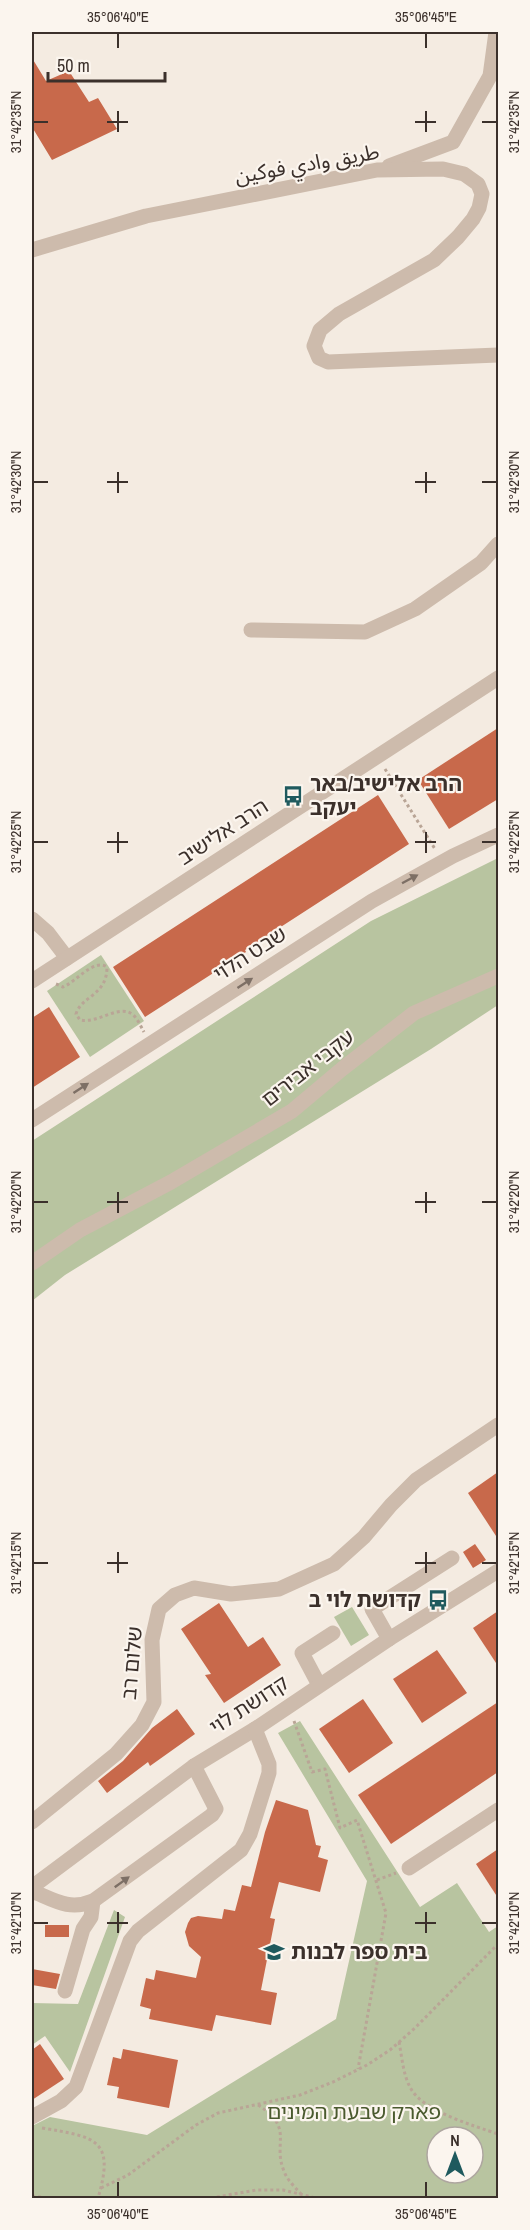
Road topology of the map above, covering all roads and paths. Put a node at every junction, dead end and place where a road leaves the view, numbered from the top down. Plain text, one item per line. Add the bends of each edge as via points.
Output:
1 (496, 32) edge
2 (377, 170) junction
3 (32, 250) edge
4 (498, 355) edge
5 (498, 544) edge
6 (251, 630) dead end
7 (498, 678) edge
8 (377, 757) junction
9 (498, 835) edge
10 (443, 862) junction
11 (32, 919) edge
12 (67, 958) junction
13 (498, 976) edge
14 (38, 977) edge
15 (150, 1043) junction
16 (32, 1120) edge
17 (32, 1263) edge
18 (498, 1425) edge
19 (452, 1558) dead end
20 (498, 1571) edge
21 (333, 1633) dead end
22 (389, 1639) junction
23 (319, 1685) junction
24 (289, 1705) junction
25 (255, 1729) junction
26 (194, 1766) junction
27 (498, 1810) edge
28 (32, 1822) edge
29 (409, 1868) joint
30 (376, 1880) junction
31 (32, 1889) edge
32 (93, 1901) junction
33 (498, 1944) edge
34 (65, 1990) dead end
35 (399, 2042) junction
36 (358, 2069) junction
37 (258, 2105) junction
38 (32, 2117) edge
39 (32, 2126) edge
40 (498, 2134) edge
41 (101, 2188) junction
42 (302, 2195) junction
43 (32, 2196) edge
44 (50, 2199) edge
45 (98, 2199) edge
46 (211, 2199) edge
47 (316, 2199) edge

1 - 2 street via 490,76 453,142
2 - 3 street, طريق وادي فوکين via 146,216
2 - 4 street, طريق وادي فوکين via 443,169 464,174 478,184 482,194 479,208 458,237 434,260 339,314 320,330 315,346 319,358 328,362
5 - 6 street via 482,563 415,609 365,632
7 - 8 street, הרב אלישיב
8 - 10 path
8 - 12 street, הרב אלישיב
9 - 10 street, שבט הלוי
15 -> 10 street, שבט הלוי via 372,901
11 - 12 street
12 - 14 street, הרב אלישיב
13 - 17 street, עקבי אבירים via 414,1013 292,1111 80,1230
14 - 15 path via 63,987 103,964 107,967 104,984 78,1007 76,1014 87,1022 125,1011 133,1015
16 -> 15 street, שבט הלוי
18 - 28 street, שלום רב via 416,1480 334,1564 279,1589 231,1594 194,1588 175,1595 159,1609 152,1640 154,1702 142,1725 116,1754
19 - 22 street via 372,1609
20 - 22 street, קדושת לוי
21 - 23 street via 302,1653
22 - 23 street, קדושת לוי
23 - 24 street, קדושת לוי
24 - 25 street, קדושת לוי
24 - 30 path via 312,1772 325,1769 340,1828 357,1820
25 - 26 street, קדושת לוי
25 - 38 street via 269,1773 241,1850 130,1941 76,2087 61,2101
26 - 31 street, קדושת לוי
32 -> 26 street via 213,1815 214,1803
27 - 29 street
29 - 30 path
30 - 36 path via 386,1913
31 - 32 street via 73,1906
32 - 34 street
33 - 35 path
35 - 36 path
35 - 40 path via 410,2088 418,2099
36 - 37 path via 300,2095
37 - 41 path via 218,2113 128,2175
37 - 42 path via 278,2125 283,2170
39 - 41 path via 95,2141 105,2160
41 - 45 path
42 - 46 path via 255,2190
42 - 47 path
43 - 44 path

